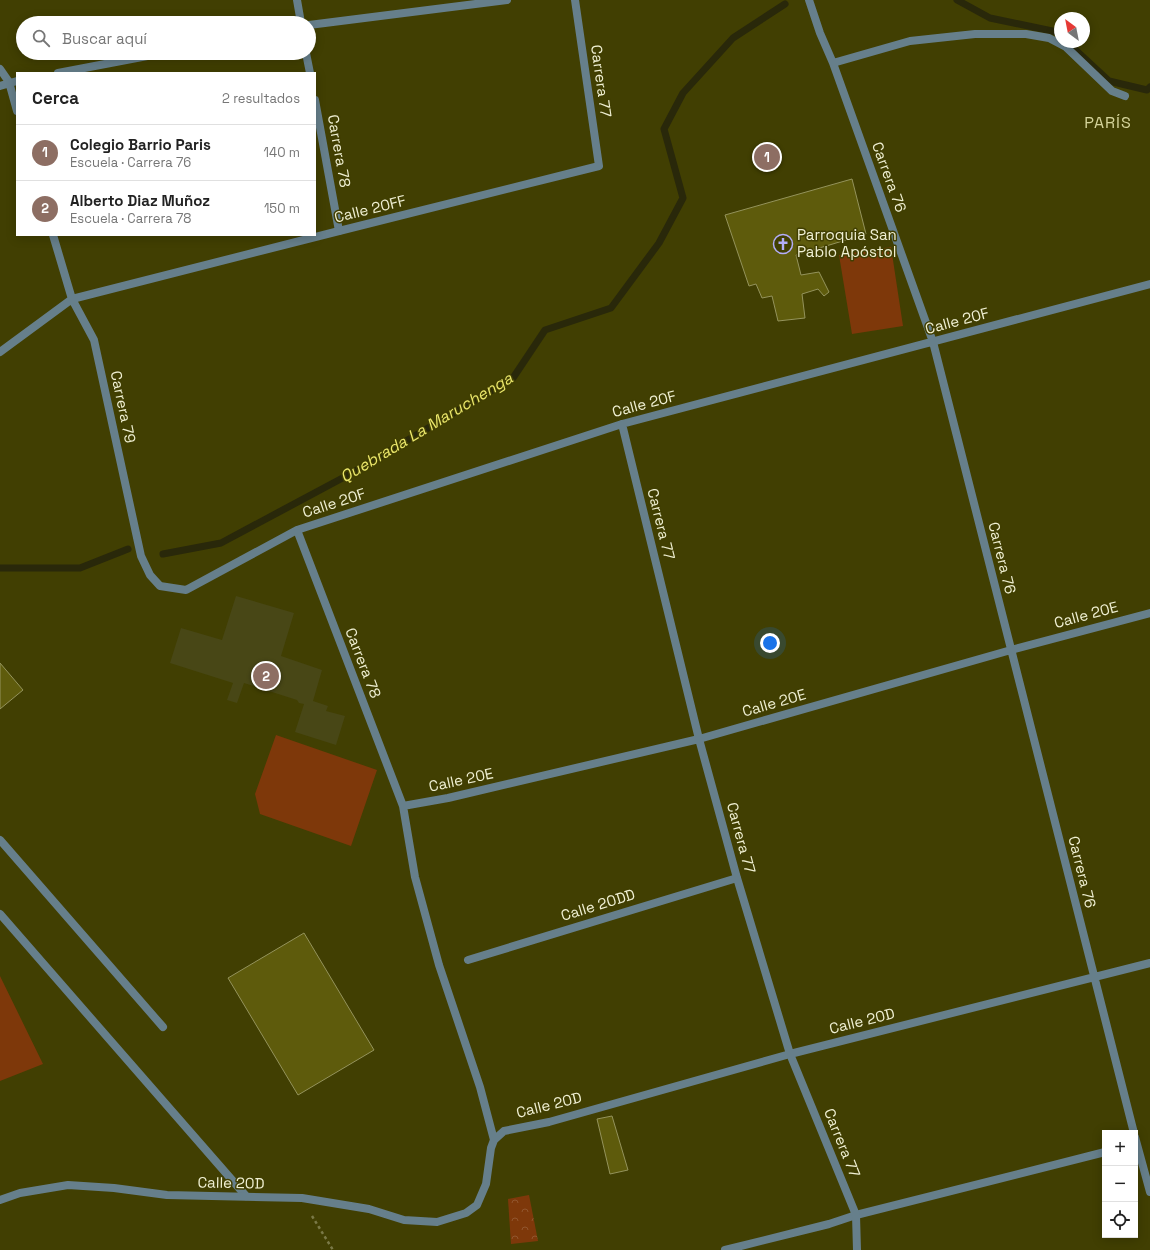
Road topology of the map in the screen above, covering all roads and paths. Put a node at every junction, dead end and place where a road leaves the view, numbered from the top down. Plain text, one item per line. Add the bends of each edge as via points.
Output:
1 (297, 0) edge
2 (507, 0) edge
3 (575, 0) edge
4 (809, 0) edge
5 (300, 16) edge
6 (316, 25) edge
7 (126, 60) edge
8 (307, 60) edge
9 (833, 63) junction
10 (0, 69) edge
11 (63, 72) edge
12 (310, 72) edge
13 (13, 82) edge
14 (0, 86) edge
15 (1124, 96) dead end
16 (16, 104) edge
17 (316, 105) edge
18 (599, 166) joint
19 (339, 231) junction
20 (53, 236) edge
21 (1150, 284) edge
22 (72, 299) junction
23 (933, 342) junction
24 (0, 352) edge
25 (622, 424) junction
26 (297, 530) junction
27 (160, 586) joint
28 (1150, 613) edge
29 (1011, 650) junction
30 (699, 739) junction
31 (403, 806) junction
32 (0, 840) edge
33 (737, 878) junction
34 (0, 914) edge
35 (468, 960) dead end
36 (1150, 963) edge
37 (1095, 977) junction
38 (163, 1027) dead end
39 (790, 1054) junction
40 (1133, 1130) edge
41 (494, 1140) junction
42 (1138, 1149) edge
43 (1102, 1153) edge
44 (1150, 1192) edge
45 (246, 1196) junction
46 (302, 1198) junction
47 (0, 1200) edge
48 (856, 1215) junction
49 (333, 1250) edge
50 (725, 1250) edge
51 (857, 1250) edge

1 - 5 street
2 - 6 street
3 - 18 street, Carrera 77
4 - 9 street, Carrera 76
7 - 11 street
8 - 12 street
9 - 15 street via 910,40 975,34 1026,34 1049,38 1066,47 1112,91
9 - 23 street, Carrera 76
10 - 13 street
13 - 14 street
13 - 16 street
17 - 19 street, Carrera 78
18 - 19 street, Calle 20FF
19 - 22 street, Calle 20FF
20 - 22 street, Carrera 79
21 - 23 street, Calle 20F
22 - 24 street, Calle 20FF
22 - 27 street, Carrera 79 via 94,340 141,556 150,575
23 - 25 street, Calle 20F
23 - 29 street, Carrera 76
25 - 26 street, Calle 20F
25 - 30 street, Carrera 77
26 - 27 street, Calle 20F via 186,590
26 - 31 street, Carrera 78
28 - 29 street, Calle 20E
29 - 30 street, Calle 20E
29 - 37 street, Carrera 76
30 - 31 street, Calle 20E via 448,798
30 - 33 street, Carrera 77
31 - 41 street, Carrera 78 via 415,877 439,965 480,1087
32 - 38 street
33 - 35 street, Calle 20DD
33 - 39 street, Carrera 77
34 - 45 street
36 - 37 street, Calle 20D
37 - 39 street, Calle 20D
37 - 40 street, Carrera 76
39 - 41 street, Calle 20D via 549,1122 504,1131
39 - 48 street, Carrera 77
41 - 46 street, Calle 20D via 486,1184 477,1205 466,1214 437,1222 404,1220 369,1209
42 - 44 street
43 - 48 street
45 - 46 street, Calle 20D
45 - 47 street, Calle 20D via 167,1195 68,1185 20,1193
46 - 49 path
48 - 50 street
48 - 51 street, Carrera 77

